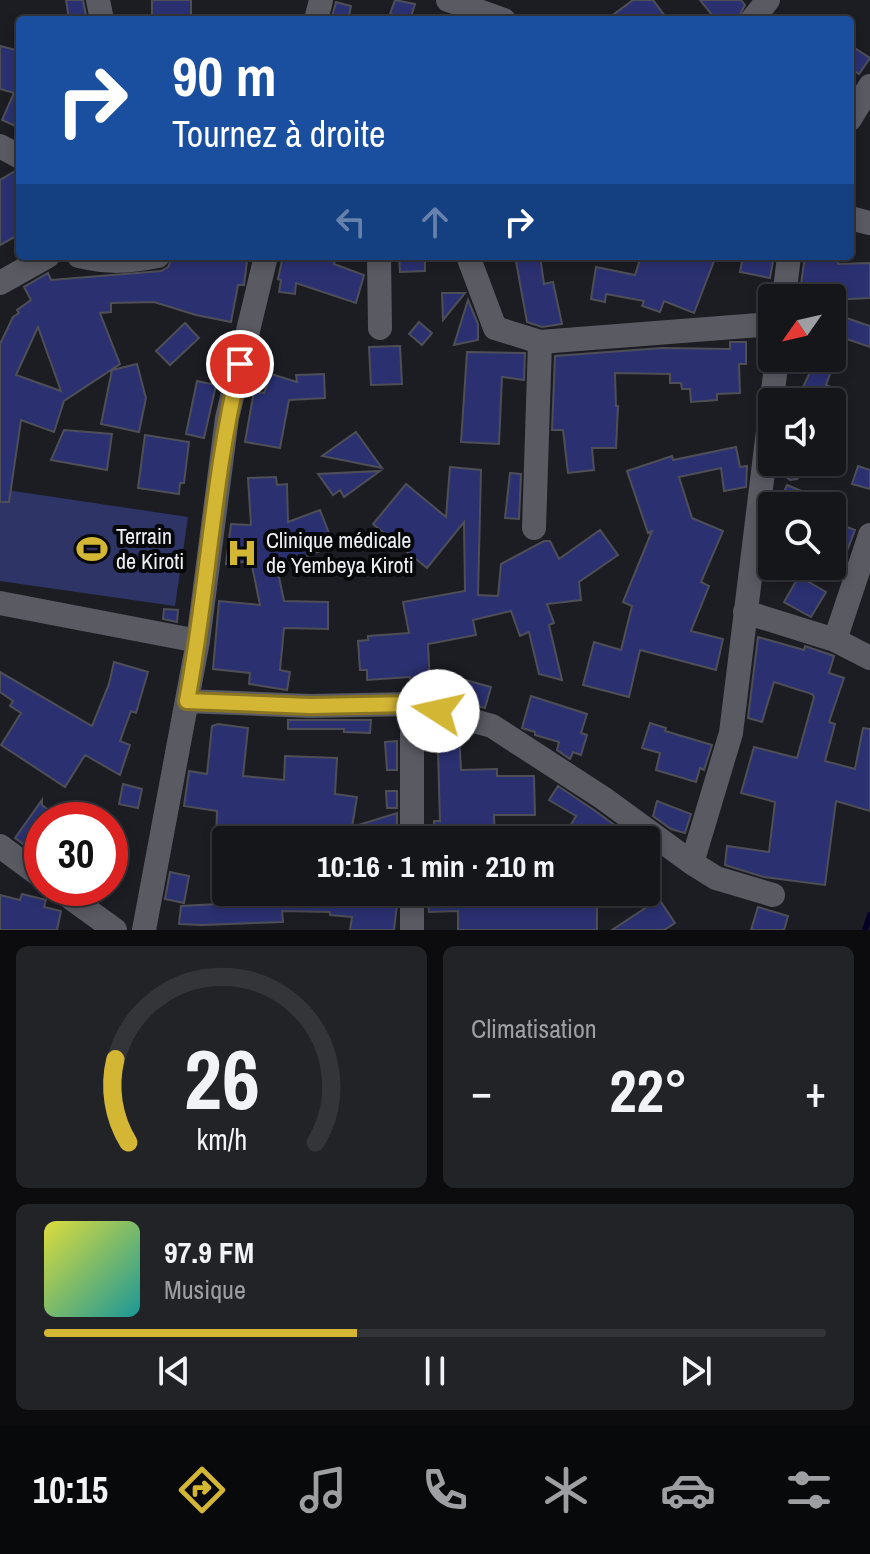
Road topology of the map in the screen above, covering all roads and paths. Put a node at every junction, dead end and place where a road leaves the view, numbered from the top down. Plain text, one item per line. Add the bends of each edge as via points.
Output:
1 (768, 0) edge
2 (450, 7) edge
3 (487, 16) edge
4 (755, 16) edge
5 (870, 86) edge
6 (854, 112) edge
7 (41, 260) edge
8 (99, 260) edge
9 (138, 260) edge
10 (265, 260) edge
11 (379, 260) edge
12 (470, 260) edge
13 (789, 260) edge
14 (0, 283) edge
15 (786, 284) edge
16 (758, 325) edge
17 (380, 328) dead end
18 (540, 342) junction
19 (775, 372) edge
20 (534, 528) dead end
21 (870, 535) edge
22 (0, 603) edge
23 (745, 612) junction
24 (835, 640) junction
25 (198, 641) junction
26 (870, 658) edge
27 (187, 701) junction
28 (412, 704) junction
29 (412, 826) edge
30 (0, 846) edge
31 (692, 863) junction
32 (24, 864) edge
33 (773, 895) dead end
34 (82, 906) edge
35 (412, 906) edge
36 (115, 930) edge
37 (144, 930) edge
38 (412, 930) edge

1 - 4 street
2 - 3 street
5 - 6 street
7 - 14 street
8 - 9 street
10 - 25 street via 227,418
11 - 17 street
12 - 18 street via 495,328
13 - 15 street
16 - 18 street
18 - 20 street
19 - 23 street
21 - 24 street
22 - 25 street
23 - 24 street
23 - 31 street via 731,733
24 - 26 street
25 - 27 street
27 - 28 street
27 - 37 street
28 - 29 street
28 - 31 street via 492,726
30 - 32 street
31 - 33 street via 716,878
34 - 36 street
35 - 38 street

